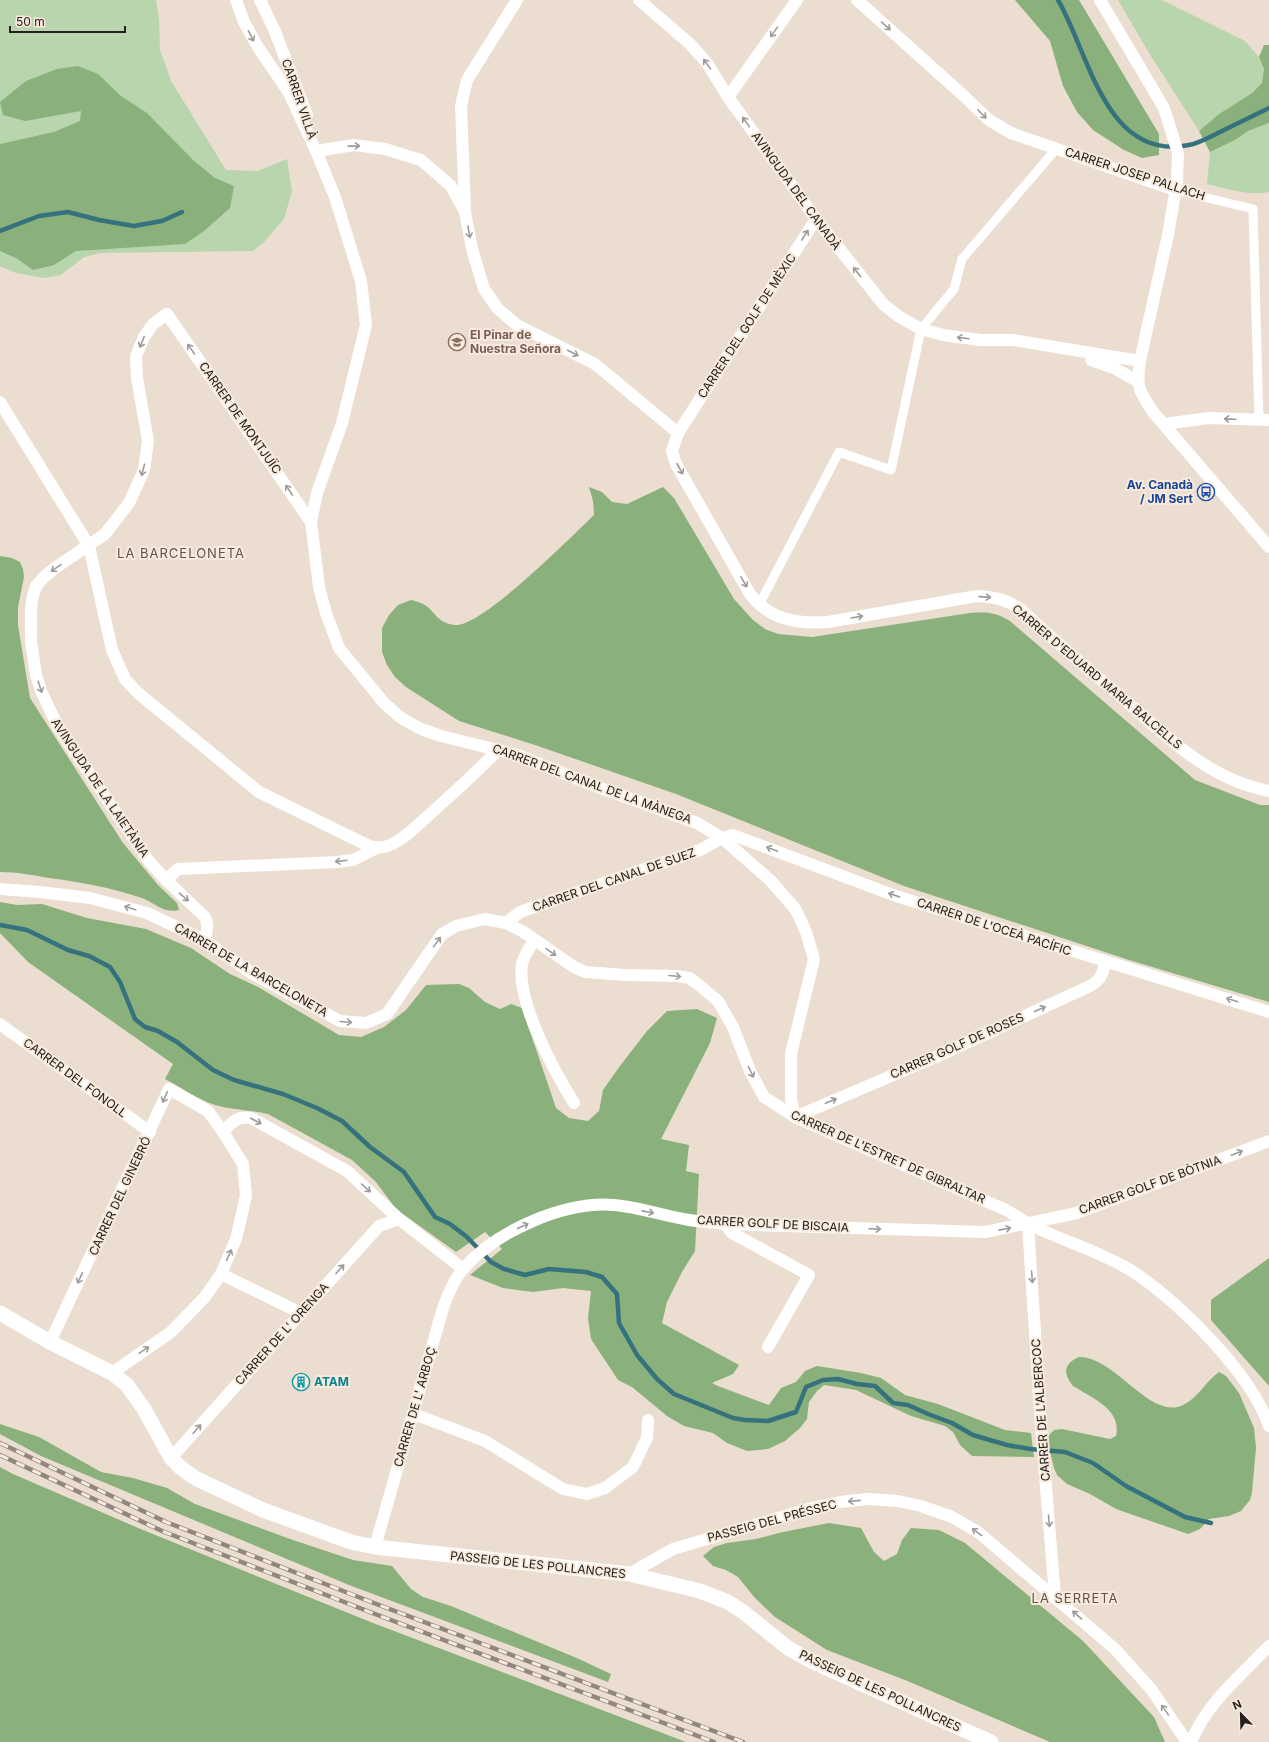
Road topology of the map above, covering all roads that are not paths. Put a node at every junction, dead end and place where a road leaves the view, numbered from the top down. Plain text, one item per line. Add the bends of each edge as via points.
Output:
1 (236, 0) edge
2 (260, 0) edge
3 (517, 0) edge
4 (639, 0) edge
5 (797, 0) edge
6 (857, 0) edge
7 (1100, 0) edge
8 (728, 97) junction
9 (1056, 149) junction
10 (316, 151) junction
11 (1175, 190) junction
12 (465, 212) junction
13 (816, 219) junction
14 (167, 314) joint
15 (921, 329) junction
16 (980, 340) junction
17 (1140, 361) junction
18 (1137, 381) junction
19 (0, 402) edge
20 (1264, 420) edge
21 (1164, 424) junction
22 (678, 433) junction
23 (311, 522) junction
24 (89, 546) junction
25 (1269, 547) edge
26 (759, 605) junction
27 (498, 750) junction
28 (1269, 791) edge
29 (722, 838) junction
30 (377, 848) junction
31 (166, 880) junction
32 (0, 889) edge
33 (506, 923) junction
34 (204, 940) junction
35 (534, 940) junction
36 (1105, 962) junction
37 (1269, 1012) edge
38 (0, 1024) edge
39 (574, 1103) dead end
40 (795, 1117) junction
41 (150, 1132) junction
42 (223, 1132) junction
43 (1269, 1141) edge
44 (399, 1219) junction
45 (725, 1224) junction
46 (1028, 1224) junction
47 (463, 1269) junction
48 (221, 1274) junction
49 (0, 1312) edge
50 (301, 1313) junction
51 (50, 1342) junction
52 (768, 1347) dead end
53 (112, 1372) junction
54 (414, 1414) junction
55 (648, 1420) dead end
56 (1269, 1426) edge
57 (172, 1458) junction
58 (375, 1548) junction
59 (629, 1574) junction
60 (1055, 1596) junction
61 (1269, 1646) edge
62 (991, 1742) edge
63 (1187, 1742) edge
64 (1191, 1742) edge

1 -> 10 street, CARRER VILLÀ via 256,44 289,93
2 - 10 street, CARRER VILLÀ via 301,99
3 - 12 street via 467,80 461,106
8 -> 4 street, AVINGUDA DEL CANADÀ via 707,63 690,44
5 -> 8 street
6 -> 9 street, CARRER JOSEP PALLACH via 989,120 1011,134
7 - 11 street via 1164,108 1176,143 1178,162
13 -> 8 street, AVINGUDA DEL CANADÀ
9 - 11 street, CARRER JOSEP PALLACH
9 - 15 street via 962,259 954,289
10 -> 12 street via 354,145 385,149 421,160 451,186
10 - 23 street, CARRER DEL CANAL DE LA MÀNEGA via 335,198 361,281 366,325 342,423 317,493
11 - 17 street via 1168,235
11 - 20 street, CARRER JOSEP PALLACH via 1253,209
12 -> 22 street via 472,249 484,289 498,309 517,325 595,364
15 -> 13 street, AVINGUDA DEL CANADÀ via 898,316 884,304
22 -> 13 street, CARRER DEL GOLF DE MÈXIC
23 -> 14 street, CARRER DE MONTJUÏC
14 -> 24 street, AVINGUDA DE LA LAIETÀNIA via 153,324 136,356 137,378 148,441 144,470 129,503 105,534
16 -> 15 street, AVINGUDA DEL CANADÀ
15 - 26 street via 891,470 839,452
16 - 17 street, AVINGUDA DEL CANADÀ via 1013,340
16 - 18 street, AVINGUDA DEL CANADÀ via 1088,360 1114,368
17 - 18 street
18 - 21 street via 1143,397
19 - 24 street
20 -> 21 street via 1209,418
21 - 25 street
22 -> 26 street, CARRER D'EDUARD MARIA BALCELLS via 672,451 676,464 750,594
23 - 27 street, CARRER DEL CANAL DE LA MÀNEGA via 319,587 326,613 339,648 368,684 401,718 421,729
24 - 30 street via 112,650 125,679 131,686 259,792
24 -> 31 street, AVINGUDA DE LA LAIETÀNIA via 55,568 36,586 32,599 30,626 36,674 58,727 148,860
26 -> 28 street, CARRER D'EDUARD MARIA BALCELLS via 772,614 788,620 813,623 977,596 999,598 1020,609 1189,754 1222,776
27 - 29 street, CARRER DEL CANAL DE LA MÀNEGA via 518,755 697,823
27 - 30 street via 398,841
29 - 33 street, CARRER DEL CANAL DE SUEZ via 700,850 520,912
36 -> 29 street, CARRER DE L'OCEÀ PACÍFIC via 896,896 733,835
29 - 40 street, CARRER DEL CANAL DE LA MÀNEGA via 791,903 811,946 814,959 791,1054 791,1099
30 -> 31 street via 353,860 337,862 178,869
31 -> 34 street, AVINGUDA DE LA LAIETÀNIA via 205,917 207,931
34 -> 32 street, CARRER DE LA BARCELONETA via 164,920 127,907 90,898
34 -> 33 street, CARRER DE LA BARCELONETA via 253,974 340,1021 366,1023 388,1014 442,934 456,926 485,919
33 - 35 street, CARRER DE L'ESTRET DE GIBRALTAR
35 - 39 street via 524,957 524,988 547,1054
35 -> 40 street, CARRER DE L'ESTRET DE GIBRALTAR via 585,972 677,976 689,978 699,984 718,1001 733,1027 750,1071 764,1097
37 -> 36 street, CARRER DE L'OCEÀ PACÍFIC
40 -> 36 street, CARRER GOLF DE ROSES via 1090,986 1102,975
38 - 41 street, CARRER DEL FONOLL
40 - 46 street, CARRER DE L'ESTRET DE GIBRALTAR via 1006,1210
42 -> 41 street, CARRER DEL GINEBRÓ via 208,1111 169,1089
41 -> 51 street, CARRER DEL GINEBRÓ
42 -> 44 street via 242,1117 251,1118 347,1171
48 -> 42 street via 236,1239 246,1196 243,1164
46 -> 43 street, CARRER GOLF DE BÒTNIA via 1078,1213
44 - 47 street
50 -> 44 street, CARRER DE L' ORENGA via 379,1226
45 -> 46 street, CARRER GOLF DE BISCAIA via 985,1232
47 -> 45 street, CARRER GOLF DE BISCAIA via 489,1246 514,1231 559,1211 594,1205 614,1205 689,1220
45 - 52 street via 732,1233 808,1275
46 - 56 street, CARRER DE L'ESTRET DE GIBRALTAR via 1109,1259 1131,1271 1169,1299 1201,1330 1244,1379 1257,1399
46 -> 60 street, CARRER DE L'ALBERCOC
47 - 54 street, CARRER DE L' ARBOÇ via 443,1308
48 - 50 street
53 -> 48 street via 171,1332 205,1297
49 - 51 street, PASSEIG DE LES POLLANCRES
57 -> 50 street, CARRER DE L' ORENGA
51 - 53 street, PASSEIG DE LES POLLANCRES
53 - 57 street, PASSEIG DE LES POLLANCRES via 127,1385 144,1409
54 - 55 street via 485,1441 563,1489 587,1494 605,1488 633,1467 647,1438
54 - 58 street, CARRER DE L' ARBOÇ
57 - 58 street, PASSEIG DE LES POLLANCRES via 195,1478 263,1510 351,1542
58 - 59 street, PASSEIG DE LES POLLANCRES
60 -> 59 street, PASSEIG DEL PRÉSSEC via 966,1524 921,1506 882,1500 854,1500 812,1508 680,1546
59 - 62 street, PASSEIG DE LES POLLANCRES via 700,1591 728,1602 788,1648 813,1662
63 -> 60 street, PASSEIG DEL PRÉSSEC via 1134,1668
61 - 64 street via 1218,1701 1199,1726

